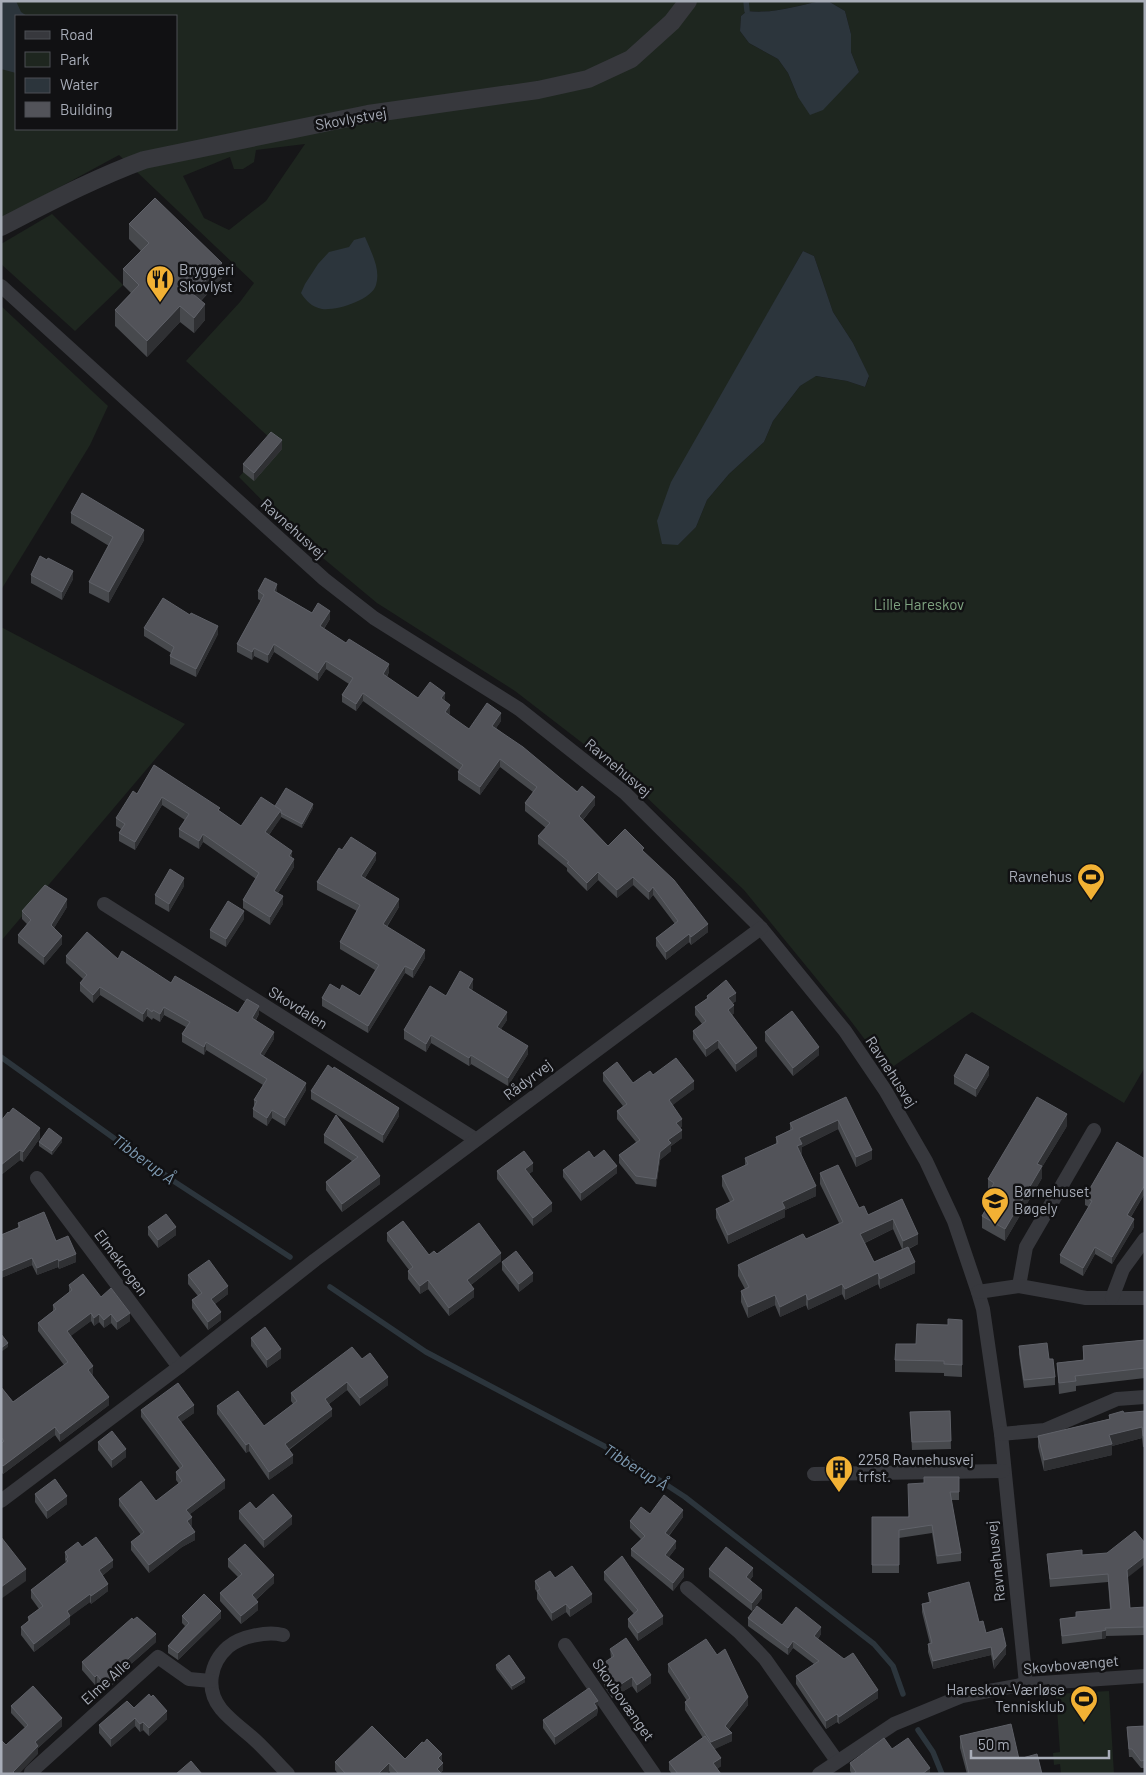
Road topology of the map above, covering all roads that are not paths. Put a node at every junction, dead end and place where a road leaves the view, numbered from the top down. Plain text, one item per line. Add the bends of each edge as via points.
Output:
1 (688, 1) edge
2 (1, 227) edge
3 (1, 286) edge
4 (104, 904) dead end
5 (761, 928) junction
6 (1094, 1130) dead end
7 (475, 1140) junction
8 (37, 1178) dead end
9 (1145, 1239) edge
10 (1019, 1286) junction
11 (978, 1292) junction
12 (1112, 1298) junction
13 (1145, 1298) edge
14 (179, 1367) junction
15 (1145, 1397) edge
16 (1001, 1434) junction
17 (1003, 1471) junction
18 (814, 1474) dead end
19 (1, 1501) edge
20 (687, 1588) dead end
21 (284, 1634) dead end
22 (565, 1645) dead end
23 (1145, 1676) edge
24 (211, 1681) junction
25 (1026, 1684) junction
26 (836, 1761) junction
27 (31, 1772) dead end
28 (288, 1774) edge
29 (654, 1774) edge
30 (819, 1774) edge

1 - 2 street, Skovlystvej via 672,22 631,59 588,79 538,90 368,114 144,160 121,168
3 - 5 street, Ravnehusvej via 324,579 374,618 519,709 610,781
4 - 7 street, Skovdalen
5 - 7 street, Rådyrvej
5 - 11 street, Ravnehusvej via 845,1031 885,1090 926,1161 954,1221
6 - 10 street via 1026,1247
7 - 14 street, Rådyrvej
8 - 14 street, Elmekrogen
9 - 12 street via 1123,1268
10 - 11 street
10 - 12 street via 1086,1298
11 - 16 street, Ravnehusvej
12 - 13 street
14 - 19 street
15 - 16 street via 1117,1399 1045,1430
16 - 17 street, Ravnehusvej
17 - 18 street
17 - 25 street, Ravnehusvej
20 - 26 street via 765,1659
21 - 24 street via 275,1633 232,1644 214,1666
22 - 29 street, Skovbovænget
23 - 25 street, Skovbovænget
24 - 27 street, Elme Alle via 189,1679 158,1657
24 - 28 street via 221,1709
25 - 26 street, Skovbovænget via 962,1696 894,1724
26 - 30 street, Skovbovænget

